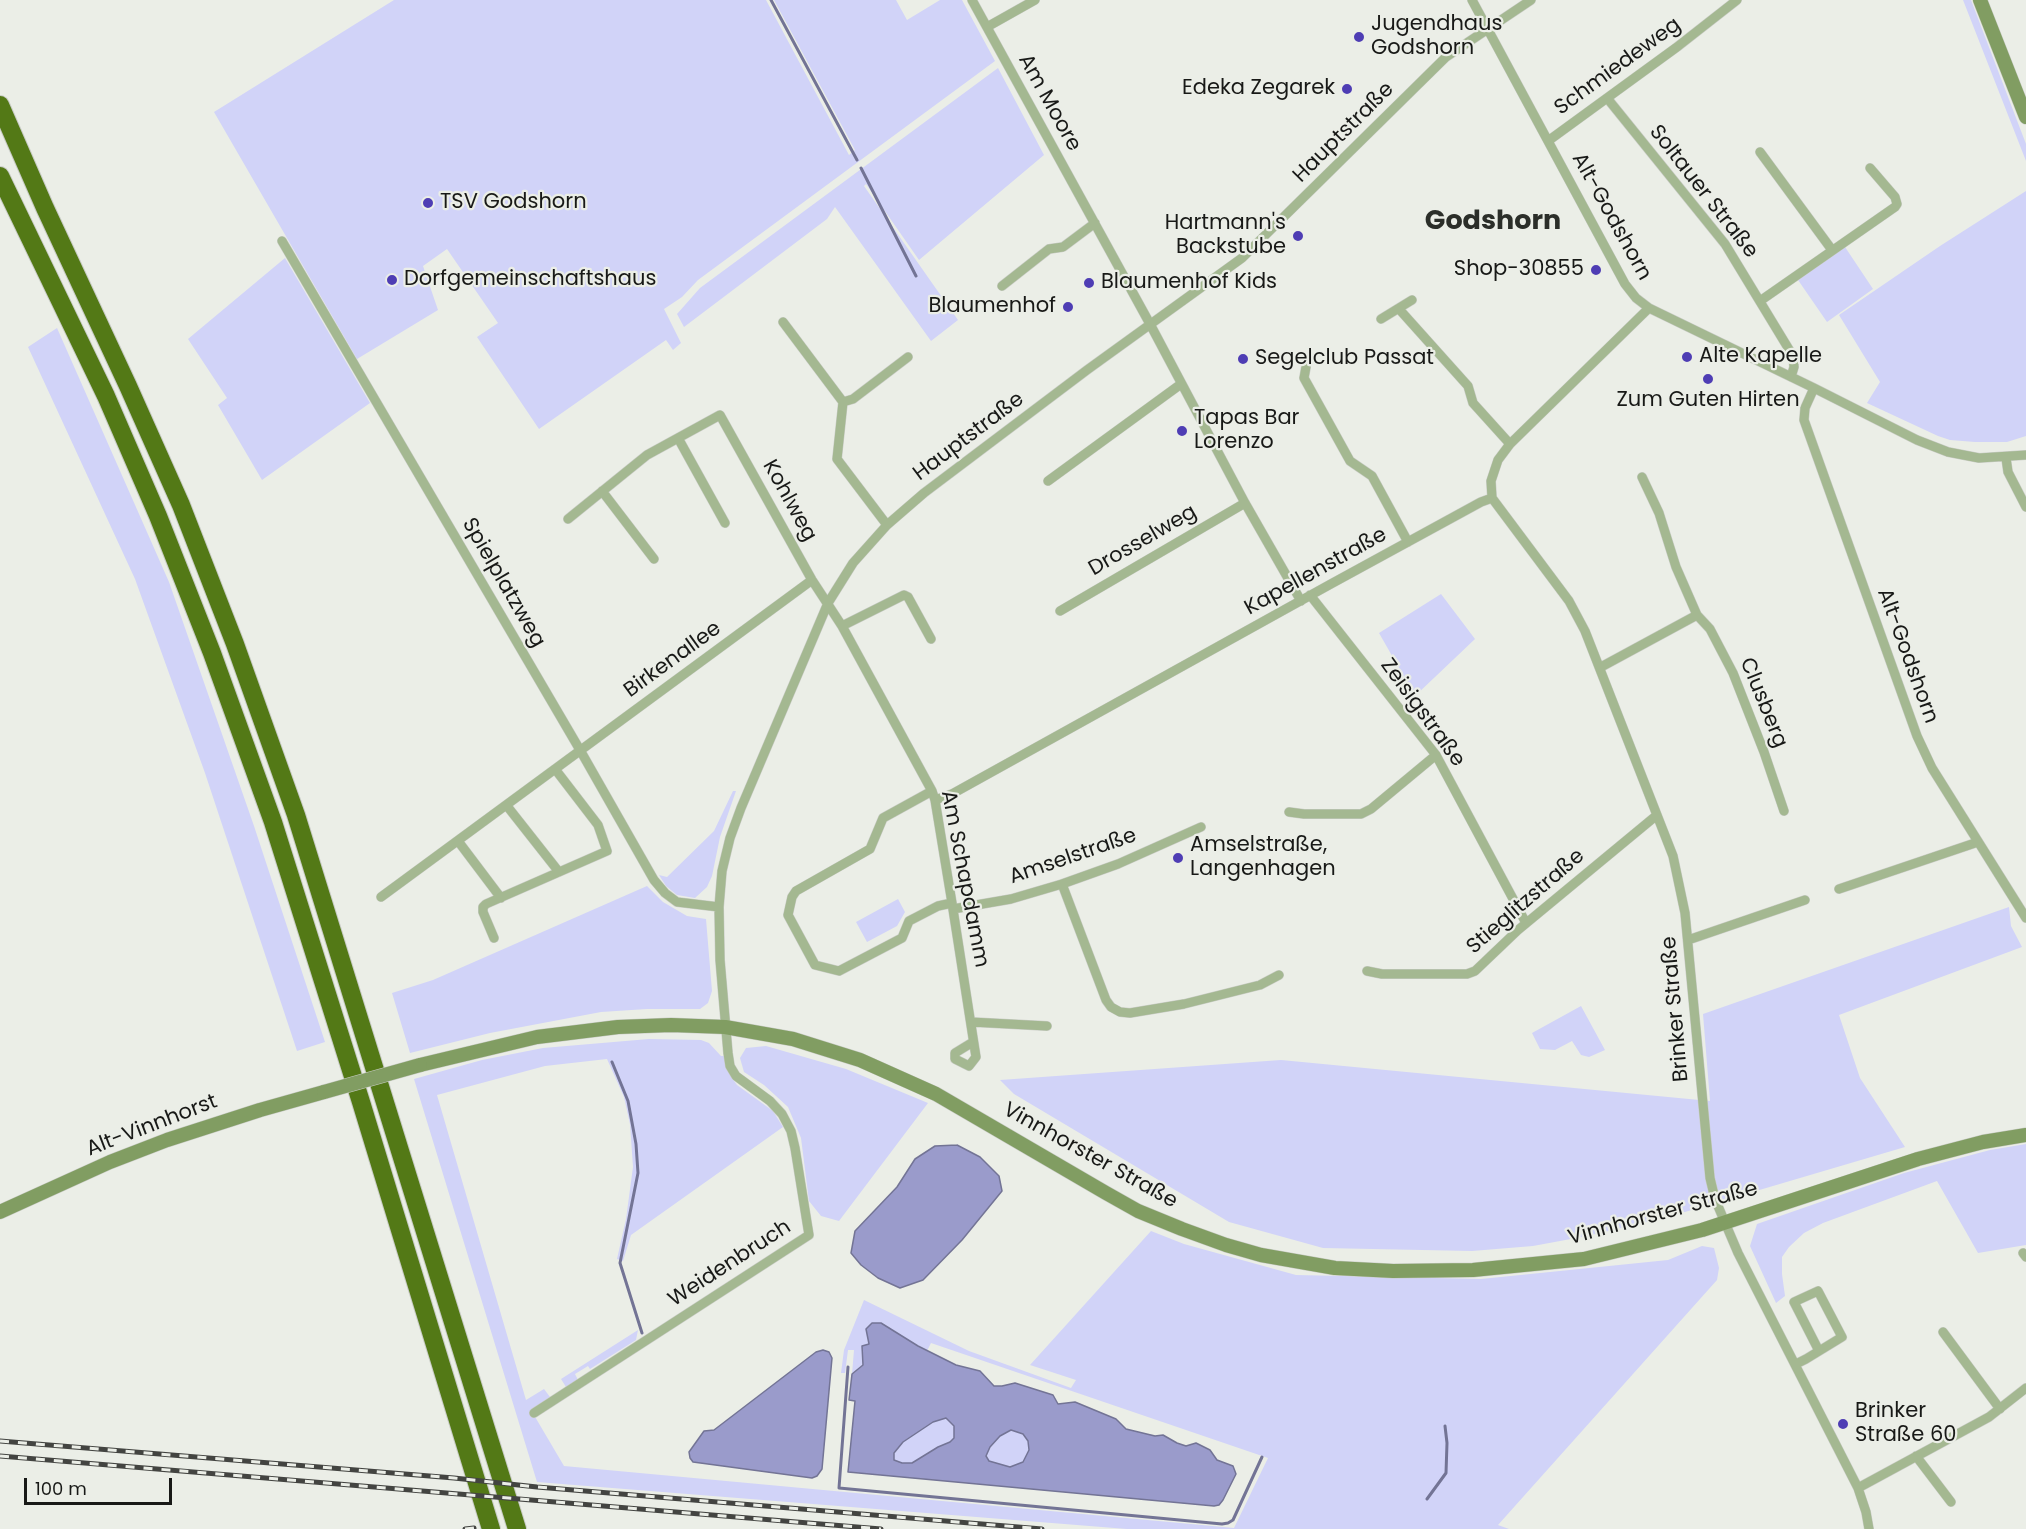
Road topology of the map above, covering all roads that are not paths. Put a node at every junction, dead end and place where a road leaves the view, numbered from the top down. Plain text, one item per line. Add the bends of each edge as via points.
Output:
1 (972, 0) edge
2 (1035, 0) edge
3 (1472, 0) edge
4 (1531, 0) edge
5 (1737, 0) edge
6 (1980, 0) edge
7 (987, 27) junction
8 (1488, 30) junction
9 (1607, 98) junction
10 (0, 105) edge
11 (2026, 117) edge
12 (0, 125) edge
13 (1548, 141) junction
14 (1760, 152) dead end
15 (1870, 168) dead end
16 (0, 176) edge
17 (45, 208) junction
18 (1095, 223) junction
19 (282, 241) dead end
20 (1832, 250) junction
21 (1002, 286) dead end
22 (1412, 300) dead end
23 (1760, 301) junction
24 (1649, 308) junction
25 (1399, 309) junction
26 (1381, 320) dead end
27 (783, 322) dead end
28 (1150, 324) junction
29 (908, 357) dead end
30 (1306, 367) dead end
31 (1791, 377) junction
32 (1182, 384) junction
33 (1814, 388) junction
34 (843, 402) junction
35 (678, 438) junction
36 (1510, 444) junction
37 (2026, 455) edge
38 (2006, 458) junction
39 (1642, 477) dead end
40 (1048, 481) dead end
41 (602, 491) junction
42 (1492, 498) junction
43 (1245, 502) junction
44 (2026, 507) edge
45 (568, 519) dead end
46 (724, 523) dead end
47 (887, 525) junction
48 (1408, 542) junction
49 (654, 559) dead end
50 (812, 580) junction
51 (1310, 596) junction
52 (1301, 601) junction
53 (828, 603) junction
54 (1060, 611) dead end
55 (1697, 615) junction
56 (842, 626) junction
57 (931, 639) dead end
58 (1601, 668) junction
59 (580, 750) junction
60 (1436, 755) junction
61 (555, 769) junction
62 (933, 795) junction
63 (507, 806) junction
64 (1784, 811) dead end
65 (1289, 812) dead end
66 (1657, 815) junction
67 (1202, 827) dead end
68 (458, 841) junction
69 (1978, 842) junction
70 (559, 872) junction
71 (1062, 884) junction
72 (1839, 889) dead end
73 (381, 897) dead end
74 (501, 898) junction
75 (1805, 900) dead end
76 (953, 906) junction
77 (718, 907) junction
78 (2026, 918) edge
79 (1526, 923) junction
80 (494, 938) dead end
81 (1688, 940) junction
82 (1367, 971) dead end
83 (1279, 975) dead end
84 (971, 1022) junction
85 (1047, 1026) dead end
86 (725, 1027) junction
87 (973, 1042) dead end
88 (420, 1065) joint
89 (2026, 1135) edge
90 (0, 1212) edge
91 (1724, 1223) junction
92 (1943, 1332) dead end
93 (1819, 1351) junction
94 (1796, 1364) junction
95 (2026, 1388) edge
96 (2000, 1409) junction
97 (534, 1413) dead end
98 (1916, 1456) junction
99 (1858, 1488) junction
100 (1951, 1502) dead end
101 (491, 1529) edge
102 (517, 1529) edge
103 (1869, 1529) edge

1 - 7 street, Am Moore
2 - 7 street
3 - 8 street, Alt-Godshorn
4 - 8 street, Hauptstraße
5 - 9 street, Schmiedeweg
6 - 11 street
7 - 18 street, Am Moore
8 - 13 street, Alt-Godshorn
8 - 28 street, Hauptstraße via 1440,63 1242,258
9 - 13 street, Schmiedeweg
9 - 23 street, Soltauer Straße via 1725,244
10 - 17 highway
12 - 17 highway
13 - 24 street, Alt-Godshorn via 1625,284
14 - 20 street
15 - 20 street via 1897,204
16 - 101 highway via 106,396 212,654 276,834
17 - 102 highway via 181,505 235,644 292,804
18 - 21 street via 1063,248 1049,249
18 - 28 street, Am Moore
19 - 59 street, Spielplatzweg
20 - 23 street
22 - 25 street
23 - 31 street, Soltauer Straße via 1793,356
24 - 31 street, Alt-Godshorn
24 - 36 street
25 - 26 street
25 - 36 street via 1468,386 1473,403
27 - 34 street
28 - 32 street, Am Moore
28 - 47 street, Hauptstraße
29 - 34 street via 853,399
30 - 48 street via 1304,378 1350,461 1372,476
31 - 33 street, Alt-Godshorn
32 - 40 street
32 - 43 street, Am Moore
33 - 38 street, Alt-Godshorn via 1948,452
33 - 69 street, Alt-Godshorn via 1804,420 1917,736
34 - 47 street via 837,459
35 - 41 street via 647,455
35 - 46 street
35 - 50 street, Kohlweg via 720,415
36 - 42 street via 1498,460 1491,481
37 - 38 street, Alt-Godshorn
38 - 44 street via 2008,472
39 - 55 street, Clusberg
41 - 45 street
41 - 49 street
42 - 48 street, Kapellenstraße
42 - 58 street, Brinker Straße via 1569,601
43 - 52 street, Am Moore
43 - 54 street, Drosselweg
47 - 53 street, Hauptstraße via 853,563
48 - 51 street, Kapellenstraße
50 - 53 street, Kohlweg
50 - 59 street, Birkenallee
51 - 52 street, Kapellenstraße
51 - 60 street, Zeisigstraße
52 - 62 street, Kapellenstraße via 962,788
53 - 56 street, Am Schapdamm
53 - 77 street, Hauptstraße via 730,838
55 - 58 street
55 - 64 street, Clusberg via 1710,629 1733,673
56 - 57 street via 904,595
56 - 62 street, Am Schapdamm
58 - 66 street, Brinker Straße
59 - 61 street, Birkenallee
59 - 77 street, Spielplatzweg via 665,894 677,902
60 - 65 street via 1360,814
60 - 79 street, Zeisigstraße
61 - 63 street, Birkenallee
61 - 70 street via 598,825 607,851
62 - 76 street, Am Schapdamm
62 - 76 street, Kapellenstraße via 883,818 870,849 796,891 788,915 815,965 838,971 902,938 909,921 938,906
63 - 68 street, Birkenallee
63 - 70 street
66 - 79 street, Stieglitzstraße
66 - 81 street, Brinker Straße via 1673,856
67 - 71 street, Amselstraße
68 - 73 street, Birkenallee
68 - 74 street
69 - 72 street
69 - 78 street, Alt-Godshorn
70 - 74 street
71 - 76 street, Amselstraße via 1011,899
71 - 83 street via 1106,1000 1120,1012 1184,1004 1260,985
74 - 80 street via 483,907
75 - 81 street
76 - 84 street, Am Schapdamm
77 - 86 street, Hauptstraße
79 - 82 street, Stieglitzstraße via 1467,974
81 - 91 street, Brinker Straße via 1710,1178
84 - 85 street
84 - 87 street, Am Schapdamm
86 - 88 street, Vinnhorster Straße via 584,1030
86 - 91 street, Vinnhorster Straße via 793,1039 896,1075 936,1094 1138,1211 1261,1255 1335,1268 1473,1270 1584,1259
86 - 97 street, Weidenbruch via 730,1066 736,1076 770,1101 790,1131 809,1235
88 - 90 street, Alt-Vinnhorst, bridge via 167,1140
89 - 91 street, Vinnhorster Straße via 1918,1159
91 - 94 street, Brinker Straße
92 - 96 street
93 - 93 street via 1842,1337 1818,1291 1794,1302
93 - 94 street
94 - 99 street, Brinker Straße
95 - 96 street
96 - 98 street
98 - 99 street
98 - 100 street
99 - 103 street, Brinker Straße

